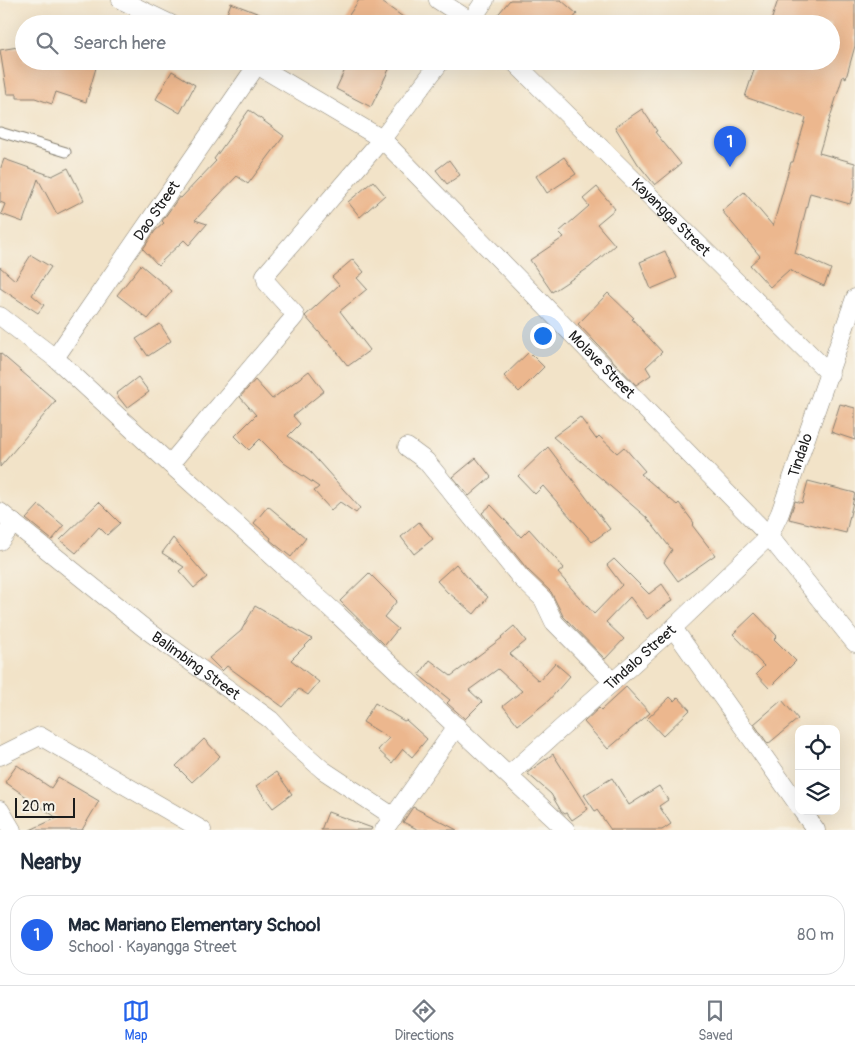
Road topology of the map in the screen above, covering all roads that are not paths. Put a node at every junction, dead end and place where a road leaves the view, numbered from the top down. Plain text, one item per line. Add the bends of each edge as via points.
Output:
1 (121, 0) edge
2 (438, 0) edge
3 (485, 0) edge
4 (152, 15) edge
5 (460, 15) edge
6 (477, 15) edge
7 (249, 70) edge
8 (266, 70) edge
9 (434, 70) edge
10 (522, 70) edge
11 (0, 132) edge
12 (382, 139) junction
13 (66, 152) dead end
14 (855, 298) edge
15 (0, 316) edge
16 (55, 358) junction
17 (830, 374) junction
18 (407, 448) dead end
19 (170, 464) junction
20 (7, 517) edge
21 (769, 536) junction
22 (0, 541) edge
23 (673, 628) junction
24 (855, 643) edge
25 (613, 682) junction
26 (457, 726) junction
27 (0, 756) edge
28 (509, 775) junction
29 (795, 800) edge
30 (0, 810) edge
31 (805, 815) edge
32 (389, 823) edge
33 (12, 830) edge
34 (202, 830) edge
35 (566, 830) edge
36 (816, 830) edge

1 - 4 street
2 - 5 street
3 - 6 street
7 - 16 street, Dao Street
8 - 12 street, Molave Street
9 - 12 street
10 - 17 street, Kayangga Street
11 - 13 lane
12 - 19 street via 265,275 267,283 295,316
12 - 21 street, Molave Street
14 - 17 street
15 - 16 street
16 - 19 street
17 - 21 street, Tindalo
18 - 25 street via 426,461 520,577 543,599 554,622
19 - 26 street
20 - 22 street
20 - 32 street, Balimbing Street via 144,628 271,720 323,770
21 - 23 street, Tindalo Street
21 - 24 street, Molave Street
23 - 25 street, Tindalo Street
23 - 29 street
25 - 28 street, Tindalo Street
26 - 28 street
26 - 32 street
27 - 34 street via 40,736
28 - 35 street
30 - 33 street
31 - 36 street

